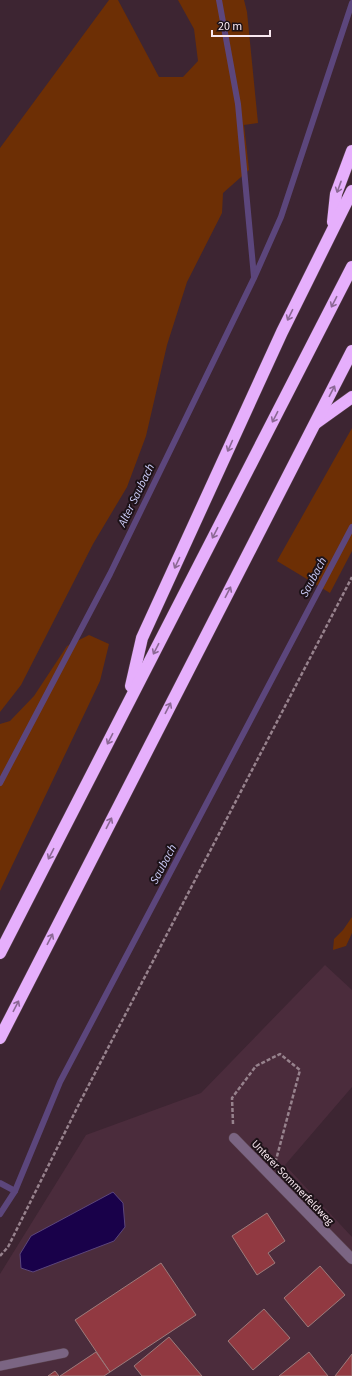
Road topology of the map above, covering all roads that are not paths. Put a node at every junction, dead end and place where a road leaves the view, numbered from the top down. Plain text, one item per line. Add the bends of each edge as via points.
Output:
1 (352, 150) edge
2 (352, 191) edge
3 (332, 229) junction
4 (352, 267) edge
5 (352, 351) edge
6 (352, 397) edge
7 (314, 425) junction
8 (127, 704) junction
9 (0, 953) edge
10 (0, 1038) edge
11 (234, 1138) road end
12 (352, 1259) edge
13 (64, 1353) dead end
14 (0, 1366) edge

1 -> 3 highway via 336,194
2 - 3 highway
3 -> 8 highway via 142,638
4 -> 8 highway
7 -> 5 highway
6 - 7 highway
10 -> 7 highway
8 -> 9 highway
11 - 12 street, Unterer Sommerfeldweg
13 - 14 lane

